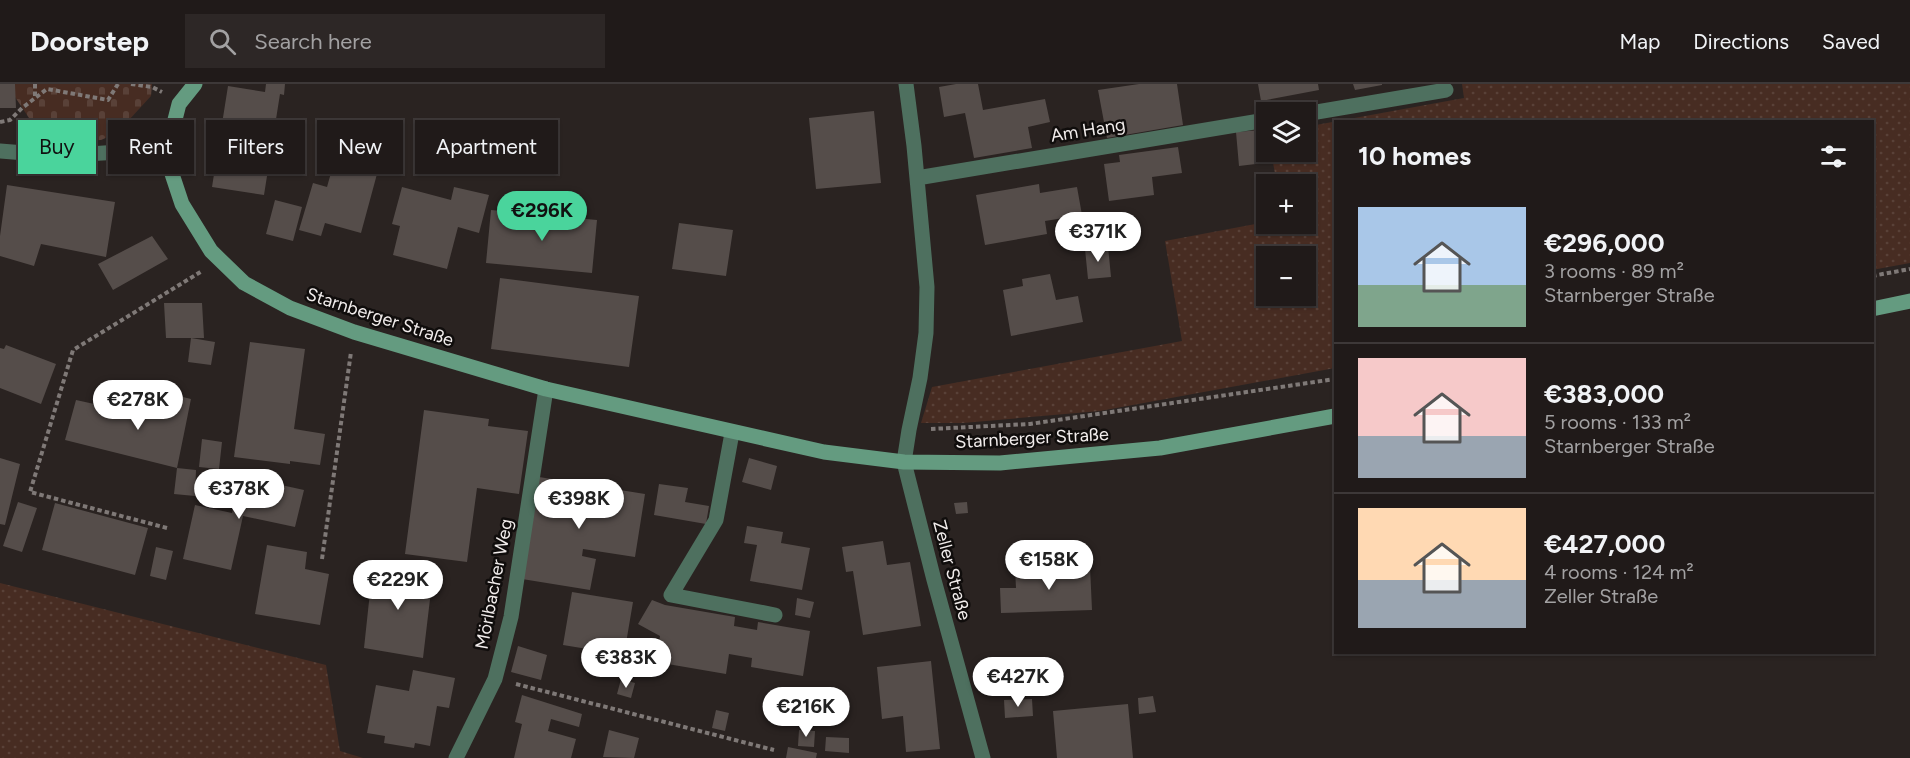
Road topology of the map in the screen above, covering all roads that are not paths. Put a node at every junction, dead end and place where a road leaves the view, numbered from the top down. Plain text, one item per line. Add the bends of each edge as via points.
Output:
1 (195, 84) edge
2 (906, 84) edge
3 (1446, 90) dead end
4 (1316, 112) edge
5 (175, 120) edge
6 (1256, 122) edge
7 (0, 151) edge
8 (108, 153) edge
9 (172, 174) edge
10 (917, 178) junction
11 (1910, 301) edge
12 (1874, 309) edge
13 (546, 389) junction
14 (1334, 416) edge
15 (732, 433) junction
16 (904, 462) junction
17 (775, 615) dead end
18 (456, 758) edge
19 (983, 758) edge

1 - 5 main road, Starnberger Straße via 179,104
2 - 10 street
3 - 4 street
6 - 10 street, Am Hang
7 - 8 street
9 - 13 main road, Starnberger Straße via 182,204 211,251 244,283 290,308 354,332
10 - 16 street via 927,287 926,333
11 - 12 main road
13 - 15 main road, Starnberger Straße
13 - 18 street, Mörlbacher Weg via 511,617 495,678
14 - 16 main road, Starnberger Straße via 1160,448 1000,462
15 - 16 main road, Starnberger Straße via 824,452
15 - 17 street via 716,520 670,595
16 - 19 street, Zeller Straße

